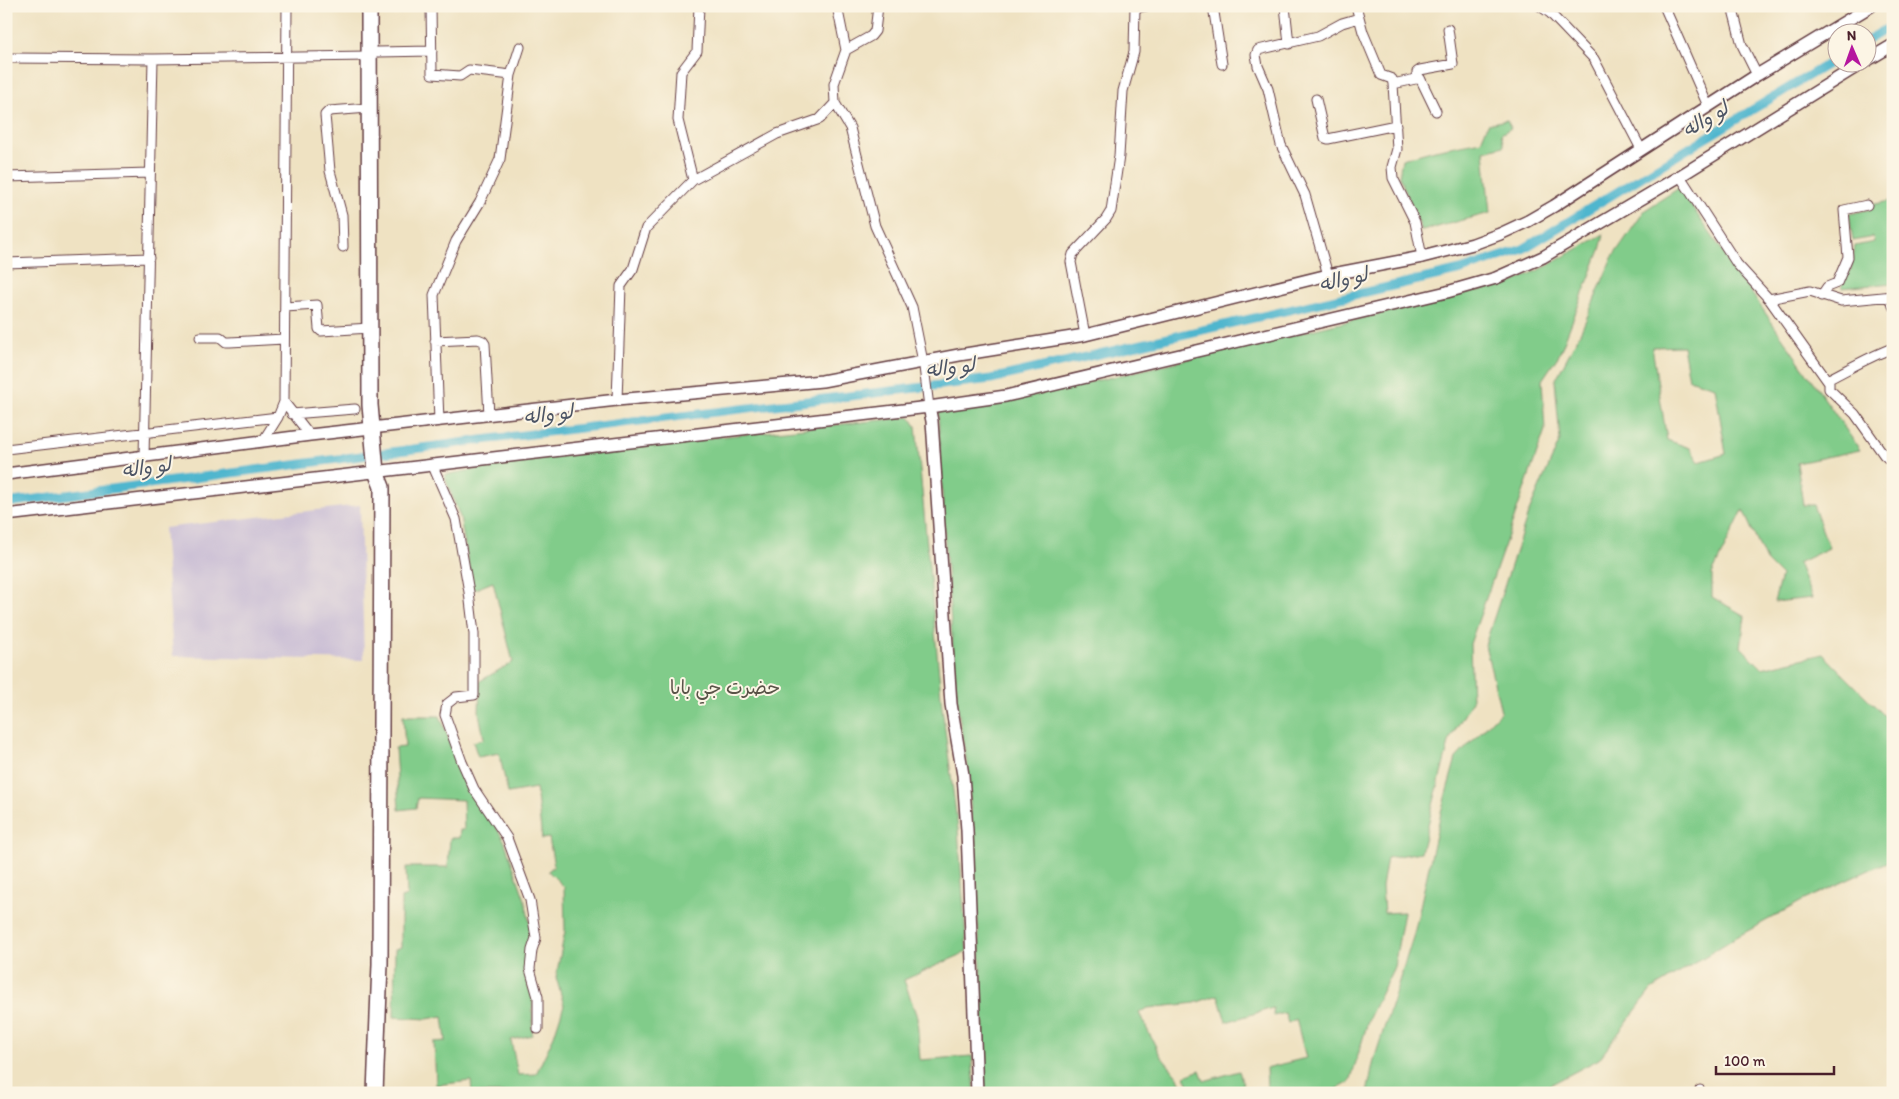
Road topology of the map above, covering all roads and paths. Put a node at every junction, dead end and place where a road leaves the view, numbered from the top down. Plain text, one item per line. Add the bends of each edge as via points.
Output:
1 (287, 6) edge
2 (369, 6) edge
3 (377, 6) edge
4 (431, 6) edge
5 (699, 6) edge
6 (837, 6) edge
7 (878, 6) edge
8 (1146, 6) edge
9 (1213, 6) edge
10 (1285, 6) edge
11 (1356, 6) edge
12 (1540, 6) edge
13 (1664, 6) edge
14 (1732, 6) edge
15 (1871, 6) edge
16 (1135, 7) edge
17 (1359, 18) junction
18 (1448, 29) dead end
19 (1289, 44) junction
20 (1893, 45) edge
21 (520, 47) dead end
22 (846, 50) junction
23 (432, 51) junction
24 (373, 54) junction
25 (1876, 55) edge
26 (287, 57) junction
27 (6, 58) edge
28 (153, 59) junction
29 (1222, 64) dead end
30 (1849, 72) edge
31 (511, 75) junction
32 (1757, 75) junction
33 (1418, 77) junction
34 (1393, 84) junction
35 (1316, 99) dead end
36 (835, 103) junction
37 (1708, 106) junction
38 (369, 108) junction
39 (1436, 111) dead end
40 (1396, 125) junction
41 (1641, 149) junction
42 (150, 173) junction
43 (1680, 176) junction
44 (6, 177) edge
45 (693, 180) junction
46 (1867, 206) dead end
47 (343, 247) dead end
48 (1422, 257) junction
49 (149, 258) junction
50 (6, 263) edge
51 (1328, 275) junction
52 (1821, 296) junction
53 (1891, 296) edge
54 (1769, 299) junction
55 (1893, 306) edge
56 (285, 307) junction
57 (370, 328) junction
58 (1086, 335) junction
59 (200, 336) dead end
60 (284, 339) junction
61 (435, 341) junction
62 (1893, 348) edge
63 (924, 365) junction
64 (1826, 380) junction
65 (617, 400) junction
66 (284, 402) junction
67 (928, 403) junction
68 (355, 409) dead end
69 (292, 414) junction
70 (489, 415) junction
71 (278, 417) junction
72 (439, 421) junction
73 (372, 429) junction
74 (145, 433) junction
75 (310, 435) junction
76 (263, 441) junction
77 (6, 449) edge
78 (144, 457) junction
79 (1893, 463) edge
80 (432, 464) junction
81 (375, 467) junction
82 (6, 474) edge
83 (6, 515) edge
84 (538, 1029) dead end
85 (371, 1091) edge
86 (976, 1093) edge

1 - 26 street
2 - 24 main road
3 - 24 main road
4 - 23 street
5 - 45 street via 697,51 681,72 678,120
6 - 22 street
7 - 22 street via 875,31
8 - 16 street
9 - 29 street
10 - 19 street
11 - 17 street
12 - 41 street via 1594,59
13 - 37 street
14 - 32 street via 1742,45
15 - 32 street
16 - 58 street via 1134,52 1123,91 1111,211 1073,254 1071,262
17 - 19 street via 1318,36
17 - 34 street via 1381,75 1392,79
18 - 33 street via 1453,64 1420,70
19 - 51 street via 1258,50 1256,55 1281,145 1305,196
20 - 25 street
21 - 31 street
22 - 36 street via 834,84
23 - 24 street
23 - 31 street via 432,74 460,76 468,70
24 - 26 street
24 - 38 main road
24 - 73 main road via 377,406
26 - 28 street
26 - 56 street
27 - 28 street
28 - 42 street
30 - 43 street
31 - 61 street via 500,159 480,202 456,240 434,295
32 - 37 street
33 - 34 street
33 - 39 street via 1423,81
34 - 40 street
35 - 40 street via 1328,140
36 - 45 street via 820,118 777,134
36 - 63 street via 850,128 875,226 912,307
37 - 41 street
38 - 47 street via 329,111 325,115 330,171 342,215
38 - 57 main road
40 - 48 street via 1393,178 1414,222
41 - 48 street via 1528,222 1473,244
42 - 44 street
42 - 49 street
43 - 54 street via 1738,264
43 - 67 street via 1543,257 1496,278 1006,396
45 - 65 street via 646,228 633,269 621,286
46 - 52 street via 1844,210 1848,257 1837,283 1827,287
48 - 51 street
49 - 50 street
49 - 74 street
51 - 58 street
52 - 53 street via 1841,301
52 - 54 street via 1810,291
53 - 55 street
54 - 64 street
56 - 57 street via 316,305 321,331
56 - 60 street
57 - 73 main road
58 - 63 street
59 - 60 street via 220,337 226,342
60 - 66 street
61 - 70 street via 483,341
61 - 72 street
62 - 64 street
63 - 65 street via 822,381
63 - 67 street
64 - 79 street via 1834,396 1855,414
65 - 70 street
66 - 69 street
66 - 71 street
67 - 80 street
67 - 86 street via 932,421 951,704 963,774
68 - 69 street
69 - 75 street
70 - 72 street
71 - 74 street
71 - 76 street
72 - 73 street
73 - 75 street
73 - 81 main road
74 - 77 street
74 - 78 street
75 - 76 street
76 - 78 street
78 - 82 street
80 - 81 street
80 - 84 street via 456,519 474,634 474,695 456,697 447,704 445,715 474,789 507,838 530,900 536,938 530,969 538,997
81 - 83 street
81 - 85 main road via 382,487 378,675 380,964

